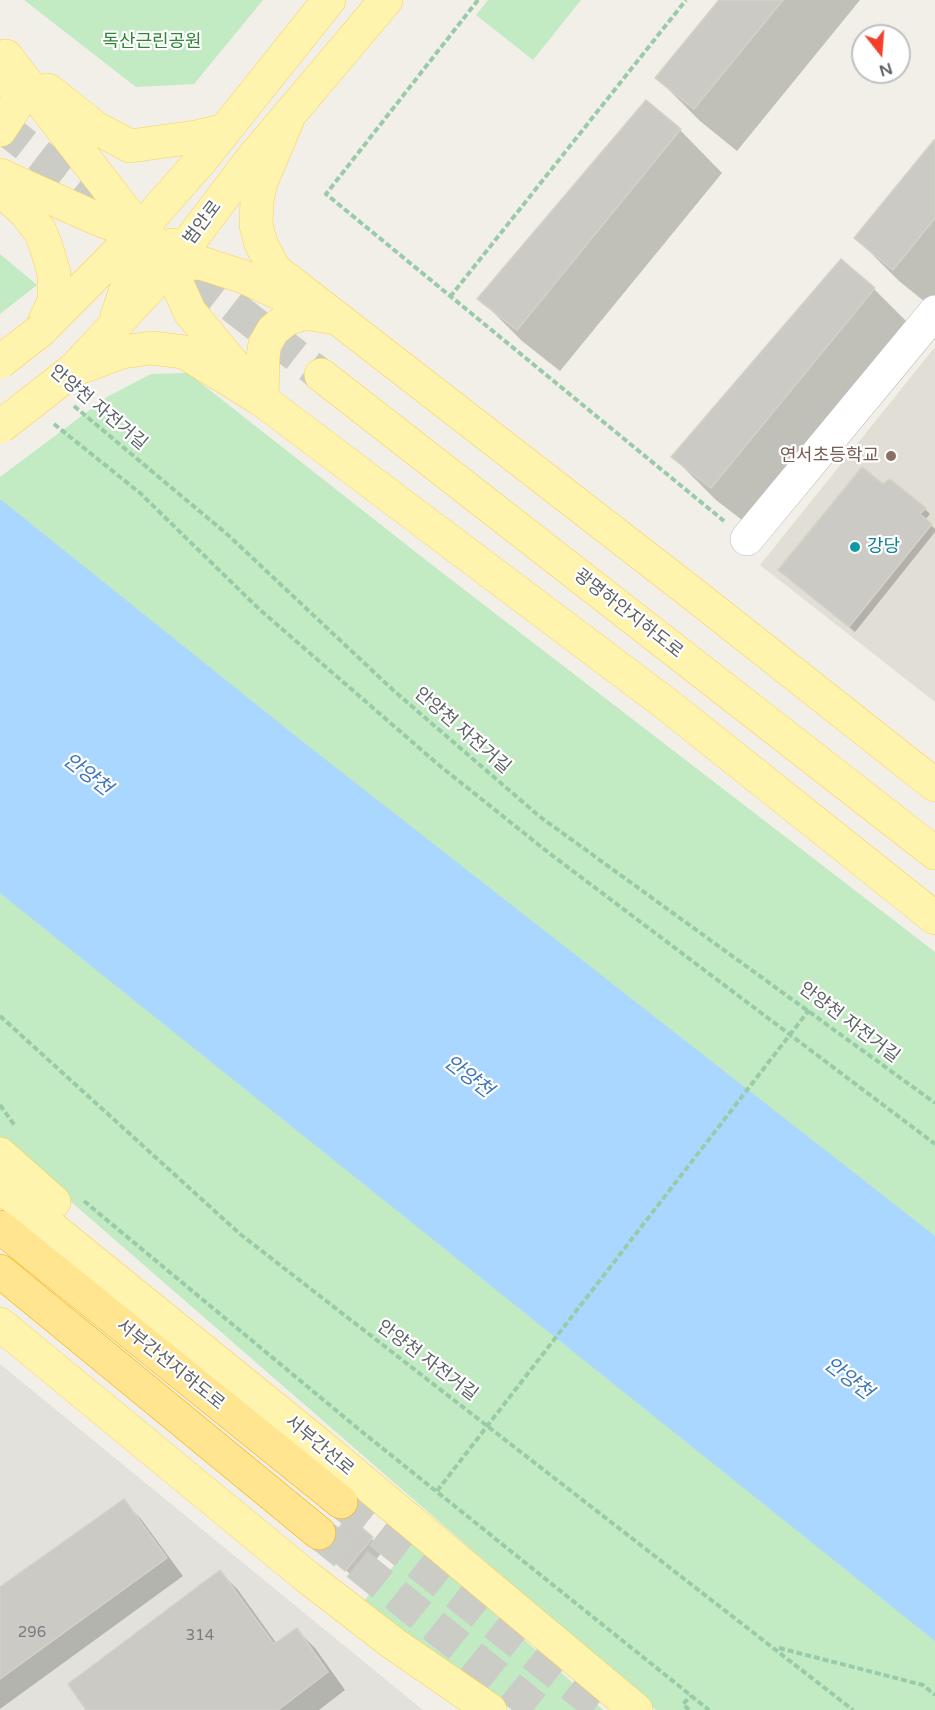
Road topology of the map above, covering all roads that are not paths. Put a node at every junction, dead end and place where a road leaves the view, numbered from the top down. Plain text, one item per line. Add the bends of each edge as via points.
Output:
1 (329, 0) edge
2 (386, 0) edge
3 (3, 54) edge
4 (287, 121) junction
5 (0, 130) edge
6 (225, 130) junction
7 (0, 174) edge
8 (181, 183) junction
9 (0, 189) edge
10 (210, 214) junction
11 (175, 228) junction
12 (137, 233) junction
13 (173, 263) junction
14 (133, 269) junction
15 (90, 281) junction
16 (935, 312) edge
17 (333, 318) junction
18 (41, 330) junction
19 (112, 330) junction
20 (0, 362) edge
21 (73, 370) junction
22 (321, 375) tunnel mouth
23 (262, 400) junction
24 (0, 427) edge
25 (747, 539) road end
26 (935, 786) edge
27 (935, 853) edge
28 (935, 918) edge
29 (0, 1154) edge
30 (0, 1186) edge
31 (0, 1227) edge
32 (0, 1271) edge
33 (0, 1324) edge
34 (316, 1442) junction
35 (341, 1502) tunnel mouth
36 (319, 1533) tunnel mouth
37 (394, 1644) junction
38 (464, 1710) edge
39 (489, 1710) edge
40 (636, 1710) edge

1 - 6 main road
2 - 4 main road, 범안로
3 - 5 main road via 16,79 17,104
3 - 6 main road via 96,128 130,146
3 - 12 main road via 120,203
4 - 10 main road, 범안로
4 - 17 main road via 261,182 256,225 275,270
6 - 8 main road
7 - 12 main road
8 - 11 main road
8 - 12 main road
9 - 18 main road via 40,231 52,264 54,301
10 - 11 main road
10 - 13 main road, 범안로
11 - 12 main road
11 - 13 main road
12 - 14 main road
12 - 15 main road
13 - 14 main road
13 - 17 main road via 201,263 244,277
13 - 19 main road, 범안로
13 - 23 main road via 175,279 190,312
14 - 15 main road
14 - 19 main road
15 - 18 main road
16 - 25 lane
17 - 23 main road via 305,313 287,318 273,330 263,356
17 - 26 main road via 697,597
18 - 20 main road, bridge
19 - 21 main road, 범안로
21 - 23 main road via 122,352 151,348 184,352
21 - 24 main road, 범안로, bridge
22 - 27 main road, 광명하안지하도로
23 - 28 main road via 669,706
29 - 34 main road via 279,1401
30 - 34 main road, 서부간선로
31 - 35 highway, 서부간선지하도로
32 - 36 highway, 서부간선지하도로
33 - 37 main road
34 - 40 main road, 서부간선로
37 - 38 main road
37 - 39 main road

